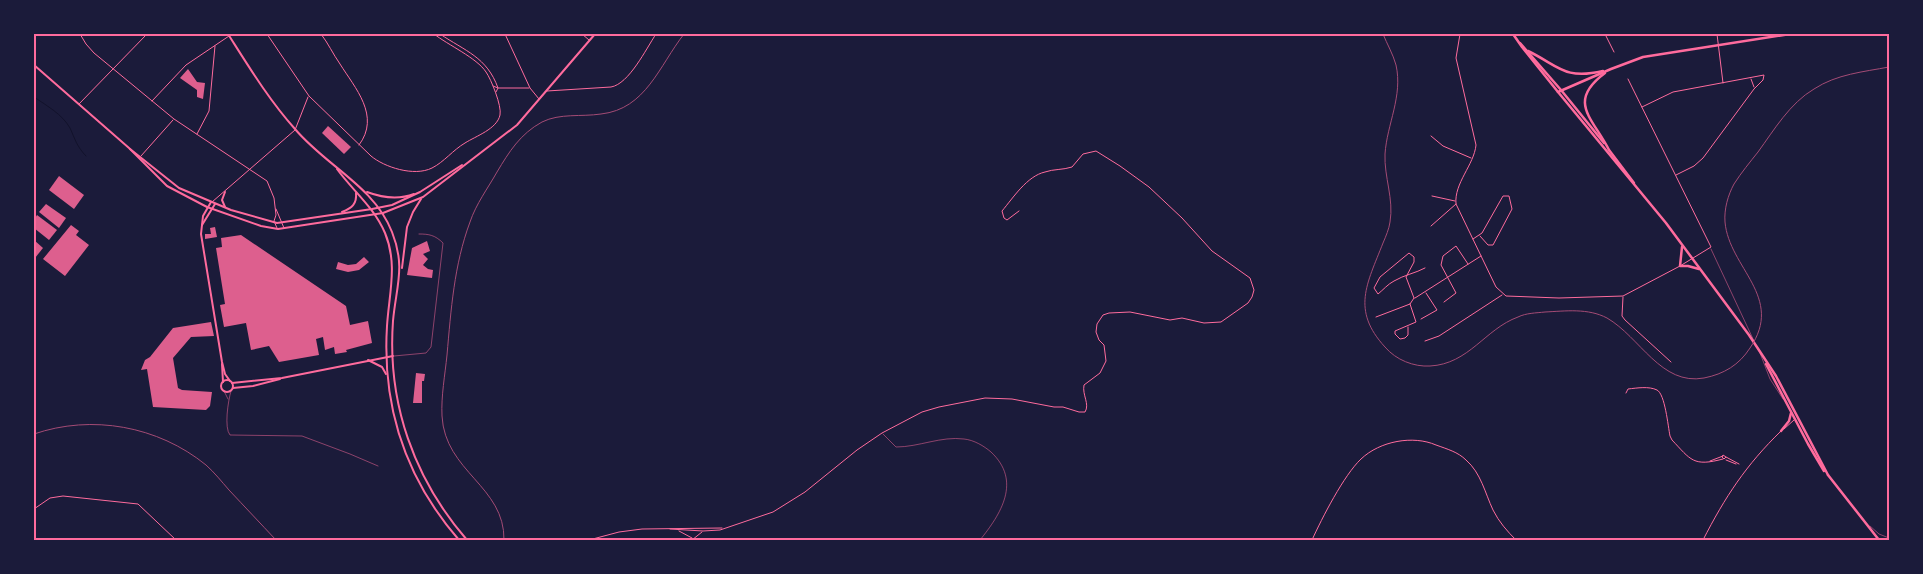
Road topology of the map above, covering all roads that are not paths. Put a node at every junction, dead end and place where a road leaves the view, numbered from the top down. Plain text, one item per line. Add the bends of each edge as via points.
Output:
1 (80, 34) edge
2 (147, 34) edge
3 (229, 34) edge
4 (267, 34) edge
5 (320, 34) edge
6 (434, 34) edge
7 (440, 34) edge
8 (505, 34) edge
9 (582, 34) edge
10 (595, 34) edge
11 (656, 34) edge
12 (1460, 34) edge
13 (1513, 34) edge
14 (1605, 34) edge
15 (1717, 34) edge
16 (1790, 34) edge
17 (589, 40) junction
18 (1520, 43) junction
19 (216, 44) junction
20 (1718, 45) junction
21 (1528, 50) junction
22 (1614, 52) dead end
23 (34, 66) edge
24 (112, 69) junction
25 (1610, 69) junction
26 (1628, 79) dead end
27 (1750, 79) junction
28 (1724, 84) junction
29 (492, 86) junction
30 (498, 88) junction
31 (530, 88) junction
32 (1754, 89) junction
33 (547, 91) junction
34 (1560, 91) junction
35 (495, 93) junction
36 (308, 96) junction
37 (539, 100) junction
38 (152, 101) junction
39 (79, 105) junction
40 (1642, 108) junction
41 (174, 119) junction
42 (295, 130) junction
43 (197, 134) junction
44 (1431, 136) dead end
45 (359, 145) junction
46 (129, 148) junction
47 (1609, 150) junction
48 (141, 156) junction
49 (1472, 158) junction
50 (138, 159) junction
51 (464, 164) junction
52 (335, 168) junction
53 (251, 170) junction
54 (1676, 175) junction
55 (1636, 187) junction
56 (365, 191) junction
57 (224, 192) junction
58 (356, 192) junction
59 (420, 192) junction
60 (1432, 196) dead end
61 (422, 197) junction
62 (213, 203) junction
63 (1456, 203) junction
64 (209, 208) junction
65 (225, 208) junction
66 (276, 208) junction
67 (380, 208) junction
68 (372, 209) junction
69 (1019, 211) dead end
70 (340, 213) junction
71 (383, 213) junction
72 (375, 215) junction
73 (275, 223) junction
74 (283, 223) junction
75 (1432, 226) dead end
76 (284, 228) junction
77 (278, 229) junction
78 (419, 234) dead end
79 (1480, 236) junction
80 (1473, 240) junction
81 (1682, 246) junction
82 (1710, 247) junction
83 (1481, 256) junction
84 (1692, 258) junction
85 (1468, 264) junction
86 (1680, 266) junction
87 (1425, 268) dead end
88 (1700, 269) junction
89 (401, 270) junction
90 (1406, 277) junction
91 (1446, 278) junction
92 (1426, 292) junction
93 (1503, 294) junction
94 (1623, 296) junction
95 (1414, 298) junction
96 (1444, 302) dead end
97 (1410, 304) junction
98 (1376, 317) dead end
99 (1420, 319) dead end
100 (1408, 327) junction
101 (1425, 341) dead end
102 (393, 356) junction
103 (386, 357) junction
104 (1764, 358) junction
105 (368, 360) junction
106 (222, 362) junction
107 (1671, 362) dead end
108 (387, 376) junction
109 (282, 378) junction
110 (230, 381) junction
111 (223, 382) junction
112 (232, 384) junction
113 (232, 390) junction
114 (224, 391) junction
115 (1626, 393) dead end
116 (228, 401) junction
117 (1787, 404) junction
118 (1790, 410) junction
119 (1796, 418) junction
120 (1781, 431) junction
121 (882, 433) junction
122 (1723, 456) junction
123 (1726, 457) junction
124 (1723, 459) junction
125 (1710, 461) junction
126 (378, 466) dead end
127 (34, 509) edge
128 (1865, 522) junction
129 (690, 528) junction
130 (723, 528) junction
131 (670, 529) junction
132 (679, 531) junction
133 (690, 531) junction
134 (703, 531) junction
135 (1889, 538) edge
136 (692, 539) edge
137 (176, 540) edge
138 (459, 540) edge
139 (467, 540) edge
140 (588, 540) edge
141 (980, 540) edge
142 (1312, 540) edge
143 (1516, 540) edge
144 (1703, 540) edge
145 (1879, 540) edge

1 - 24 street via 91,50
2 - 24 street
3 - 19 street
3 - 42 main road via 262,87
4 - 36 street
5 - 45 street via 363,100 367,131
6 - 29 street via 483,68
7 - 30 street via 487,66
8 - 31 street
9 - 17 street
10 - 17 main road
11 - 33 street via 619,85
12 - 49 street via 1456,58 1476,142
13 - 18 main road
14 - 22 street
15 - 20 street
16 - 20 main road
17 - 33 main road
18 - 21 main road
18 - 34 main road
19 - 38 street via 182,68
19 - 43 street via 208,111
20 - 25 main road via 1642,57
20 - 28 street
21 - 25 main road via 1568,72 1588,74
21 - 34 main road
23 - 39 main road
24 - 38 street
24 - 39 street
25 - 34 main road
25 - 47 main road via 1589,87 1585,104
26 - 40 street
27 - 28 street
27 - 32 street
27 - 32 street via 1764,75
28 - 40 street via 1673,92
29 - 30 street
29 - 35 street
30 - 31 street
30 - 35 street
31 - 37 street
32 - 54 street via 1703,158
33 - 37 main road
34 - 47 main road
34 - 55 main road
35 - 45 street via 500,113 496,123 430,169 390,167 378,162
36 - 42 street
36 - 45 street
37 - 51 main road via 517,125
38 - 41 street
39 - 46 main road
40 - 54 street
41 - 43 street
41 - 48 street
42 - 52 main road
42 - 53 street
43 - 53 street
44 - 49 street via 1444,146
46 - 48 main road
46 - 50 main road
47 - 55 main road
48 - 50 street
48 - 62 main road via 180,188
49 - 63 street
50 - 64 main road via 167,186
51 - 59 main road
51 - 61 main road
52 - 56 main road
52 - 58 main road
53 - 57 street
53 - 66 street via 267,181
54 - 82 street
55 - 81 main road
56 - 59 main road via 390,198
56 - 67 main road
57 - 62 street
57 - 65 main road
58 - 68 main road
58 - 70 main road via 356,203
59 - 67 main road
60 - 63 street
61 - 71 main road
61 - 89 main road via 407,227
62 - 64 main road
62 - 65 main road
63 - 75 street
63 - 80 street
64 - 77 main road
64 - 106 main road via 201,227 203,252
65 - 73 main road
66 - 73 street
66 - 74 street
67 - 68 main road
67 - 71 main road
68 - 70 main road
68 - 72 main road
69 - 121 street via 1007,220 1002,214 1031,180 1043,172 1072,167 1083,154 1096,151 1149,187 1212,251 1249,277 1253,284 1251,300 1221,322 1170,320 1130,312 1103,315 1096,332 1104,345 1106,362 1100,373 1084,385 1086,411 985,398 922,412
70 - 74 main road
71 - 72 main road
71 - 89 main road via 395,240
72 - 76 main road
72 - 103 main road via 385,232 393,266
73 - 74 main road
73 - 77 street
74 - 76 street
76 - 77 main road
78 - 102 lane via 430,234 443,243 431,347 426,353
79 - 79 street via 1503,196 1509,196 1512,209 1493,245 1486,244
79 - 80 street
80 - 83 street
81 - 84 main road
81 - 86 main road
82 - 84 street
82 - 117 lane via 1770,379
83 - 85 street
83 - 93 street
84 - 86 street
84 - 88 main road
85 - 91 street
85 - 91 street via 1455,246 1442,258
86 - 88 main road
86 - 94 street
87 - 90 street
88 - 104 main road
89 - 102 main road via 393,322
90 - 90 street via 1395,280 1378,294 1374,288 1380,277 1409,253 1414,262
90 - 95 street
91 - 92 street
91 - 96 street via 1456,293
92 - 95 street
92 - 99 street via 1437,310
93 - 94 street via 1509,297 1559,298
93 - 101 street via 1439,336
94 - 107 street via 1622,316
95 - 97 street
97 - 98 street
97 - 100 street via 1416,322
100 - 100 street via 1395,331 1395,334 1400,339 1405,338
102 - 103 main road
102 - 139 main road via 397,402 409,444 434,497
103 - 105 main road
103 - 108 main road
104 - 117 main road
104 - 119 main road
105 - 108 main road via 382,367
105 - 109 main road
106 - 110 main road
106 - 111 main road
108 - 138 main road via 394,417 408,459 429,499
109 - 112 main road
109 - 113 main road
110 - 111 main road
110 - 112 main road
111 - 114 main road via 221,388
112 - 113 main road
113 - 114 main road
113 - 116 lane
114 - 116 lane
115 - 125 street via 1628,389 1648,388 1661,393 1672,440 1694,461
116 - 126 lane via 227,430 230,435 302,436
117 - 118 main road
118 - 119 main road
118 - 120 main road via 1789,421
119 - 120 street
119 - 128 main road via 1817,461
120 - 144 street via 1745,469
121 - 130 street via 789,503
121 - 141 lane via 896,447 966,439 981,444 999,461 1006,479 1004,503
122 - 123 street
122 - 124 street
122 - 125 street
123 - 124 street
123 - 124 street via 1739,464
124 - 125 street
127 - 137 street via 50,498 63,496 138,504
128 - 135 lane
128 - 145 main road
129 - 130 street
129 - 131 street
129 - 133 street
130 - 134 street
131 - 132 street
131 - 140 street via 619,532
132 - 133 street
132 - 136 street
133 - 134 street
133 - 136 street
134 - 136 street
142 - 143 street via 1338,490 1361,458 1392,443 1409,440 1427,441 1466,460 1477,472 1504,528

